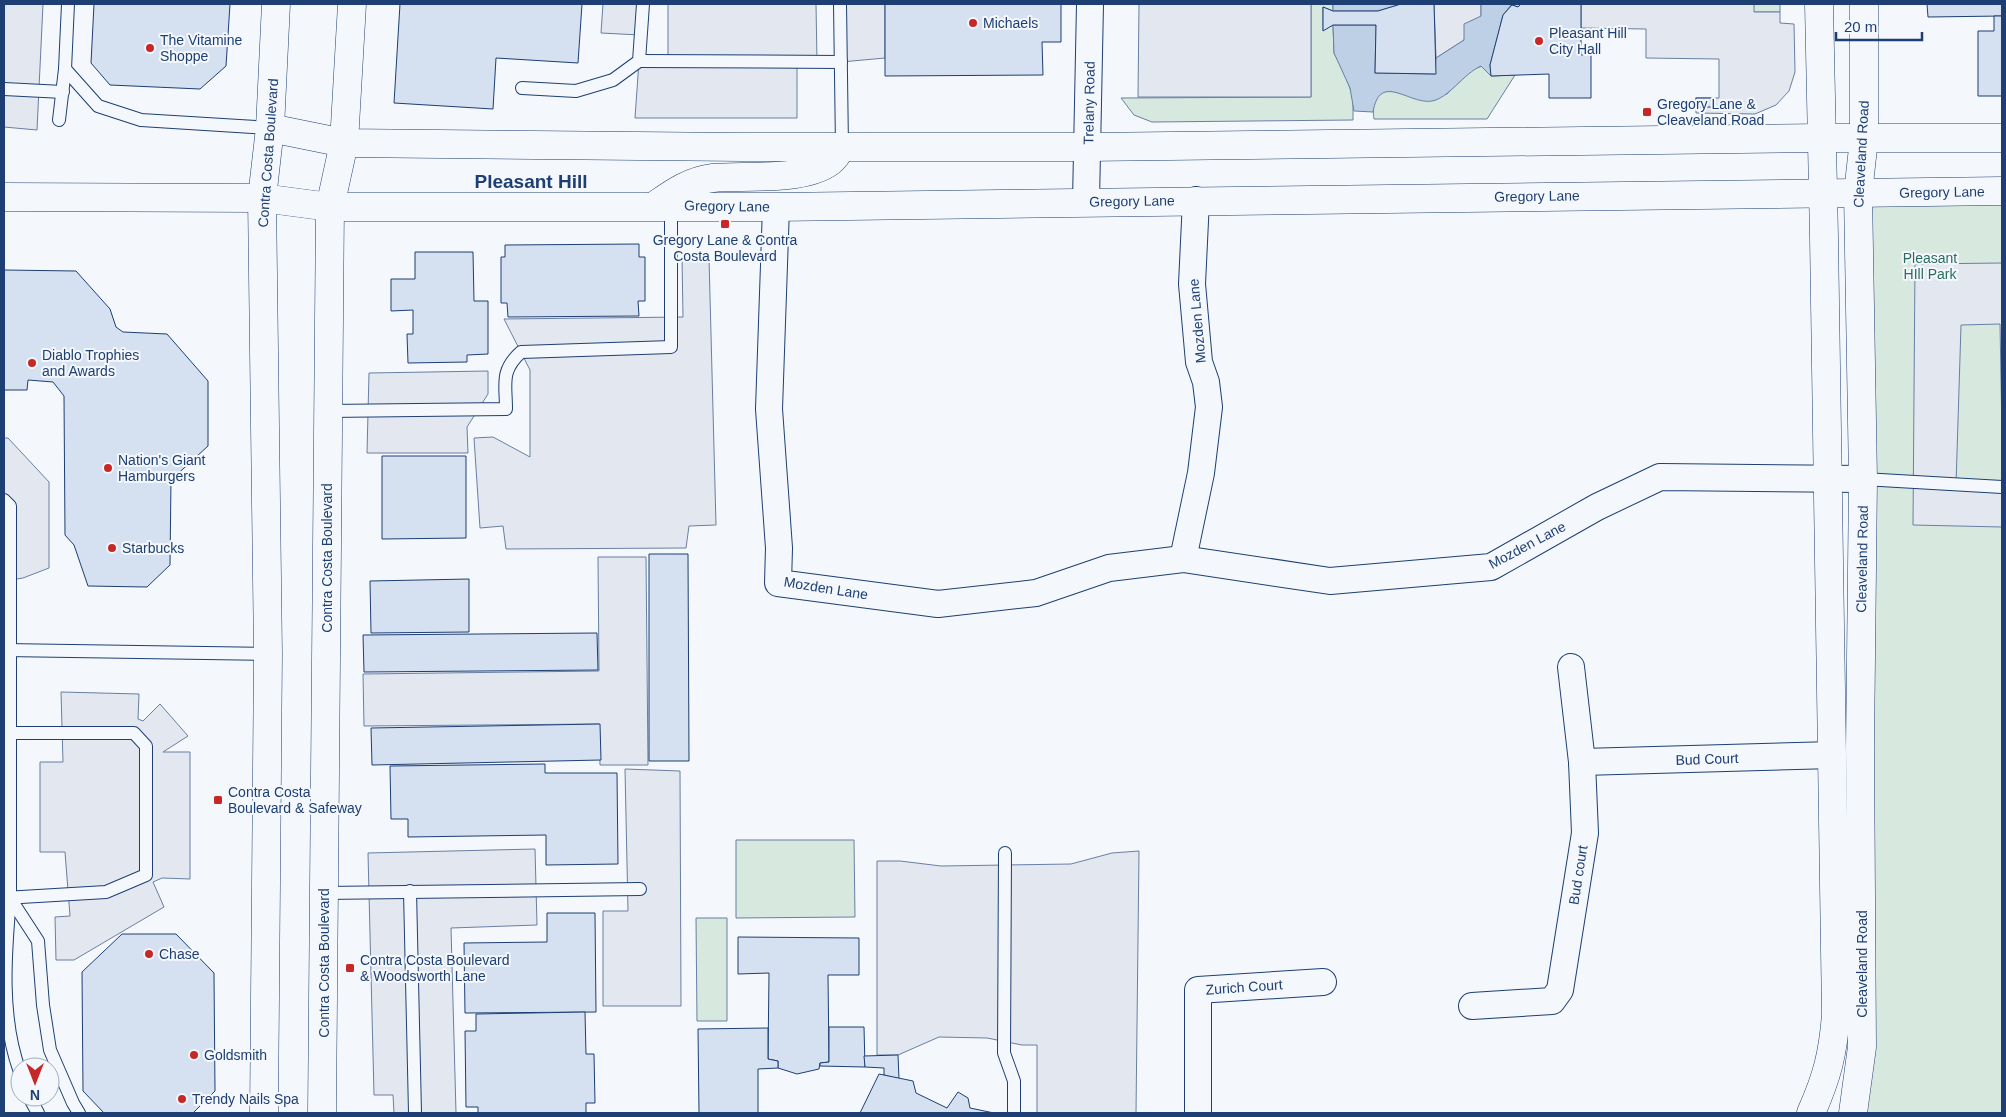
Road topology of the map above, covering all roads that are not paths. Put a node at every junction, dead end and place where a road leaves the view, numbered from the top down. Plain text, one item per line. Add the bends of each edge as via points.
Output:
1 (68, 4) edge
2 (276, 4) edge
3 (352, 4) edge
4 (643, 4) edge
5 (840, 4) edge
6 (1090, 4) edge
7 (1818, 4) edge
8 (1864, 4) edge
9 (638, 60) junction
10 (841, 62) junction
11 (65, 69) junction
12 (522, 88) dead end
13 (4, 89) edge
14 (63, 92) junction
15 (59, 120) dead end
16 (270, 128) junction
17 (1821, 138) junction
18 (2002, 138) edge
19 (1864, 139) junction
20 (344, 143) junction
21 (842, 147) junction
22 (1088, 147) junction
23 (2002, 191) edge
24 (1823, 193) junction
25 (1858, 193) junction
26 (4, 197) edge
27 (262, 198) junction
28 (1196, 200) junction
29 (1086, 202) junction
30 (663, 206) junction
31 (330, 207) junction
32 (776, 207) junction
33 (328, 411) junction
34 (1828, 479) junction
35 (1863, 480) junction
36 (2002, 487) edge
37 (4, 500) edge
38 (1183, 558) junction
39 (7, 650) edge
40 (268, 654) junction
41 (1571, 667) dead end
42 (10, 734) junction
43 (1833, 755) junction
44 (1582, 762) junction
45 (1005, 853) dead end
46 (640, 889) dead end
47 (410, 891) junction
48 (324, 893) junction
49 (7, 898) edge
50 (1322, 982) dead end
51 (1472, 1006) dead end
52 (14, 1057) edge
53 (79, 1113) edge
54 (264, 1113) edge
55 (322, 1113) edge
56 (415, 1113) edge
57 (1014, 1113) edge
58 (1198, 1113) edge
59 (1810, 1113) edge
60 (1853, 1113) edge

1 - 11 lane
2 - 16 main road, Contra Costa Boulevard
3 - 20 main road, Contra Costa Boulevard
4 - 9 lane
5 - 10 lane
6 - 22 street, Trelany Road
7 - 17 main road, Cleaveland Road
8 - 19 main road, Cleaveland Road
9 - 10 lane
9 - 12 lane via 613,80 576,91
10 - 21 lane
11 - 14 lane
11 - 16 lane via 98,106 141,120
13 - 14 lane
14 - 15 lane
16 - 20 main road
16 - 27 main road, Contra Costa Boulevard
17 - 19 main road
17 - 22 main road
17 - 24 main road, Cleaveland Road
18 - 19 main road
19 - 25 main road, Cleaveland Road
20 - 21 main road
20 - 31 main road, Contra Costa Boulevard
21 - 22 main road
21 - 30 main road via 832,160 815,169 788,175 711,178 682,186
22 - 29 street, Trelany Road
23 - 25 main road, Gregory Lane
24 - 25 main road, Gregory Lane
24 - 28 main road, Gregory Lane
24 - 34 main road, Cleaveland Road
25 - 35 main road, Cleaveland Road
26 - 27 main road, Gregory Lane
27 - 31 main road, Gregory Lane
27 - 40 main road, Contra Costa Boulevard
28 - 29 main road, Gregory Lane
28 - 38 street, Mozden Lane via 1192,284 1199,362 1209,407 1201,473
29 - 32 main road, Gregory Lane
30 - 31 main road, Gregory Lane
30 - 32 main road, Gregory Lane
30 - 33 lane via 671,347 521,352 510,362 506,374 506,410
31 - 33 main road, Contra Costa Boulevard
32 - 38 street, Mozden Lane via 769,409 779,548 778,583 938,604 1036,593 1109,568
33 - 48 main road, Contra Costa Boulevard
34 - 35 street, Mozden Lane
34 - 38 street, Mozden Lane via 1660,477 1597,507 1491,567 1330,581
34 - 43 main road, Cleaveland Road
35 - 36 lane
35 - 60 main road, Cleaveland Road via 1860,747 1862,1047
37 - 39 lane via 10,506
39 - 40 lane
39 - 42 lane
40 - 54 main road, Contra Costa Boulevard
41 - 44 street, Bud court
42 - 49 lane
42 - 49 lane via 134,733 146,746 146,875 106,892
43 - 44 street, Bud Court
43 - 59 main road, Cleaveland Road via 1836,1014 1833,1048 1824,1083
44 - 51 street, Bud court via 1585,833 1560,990 1552,1001
45 - 57 lane via 1004,1053 1014,1081
46 - 47 lane
47 - 48 lane
47 - 56 lane
48 - 55 main road, Contra Costa Boulevard
49 - 52 lane via 6,1012
49 - 53 lane via 38,941 50,1050
50 - 58 street, Zurich Court via 1198,990

